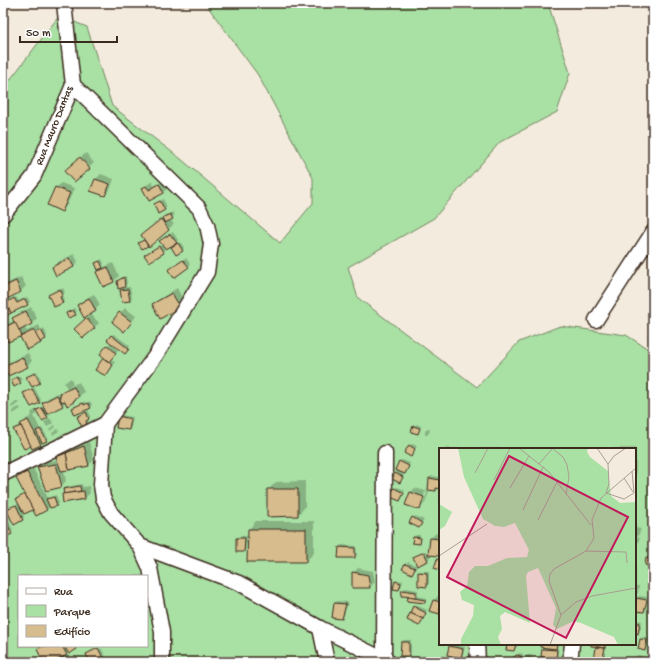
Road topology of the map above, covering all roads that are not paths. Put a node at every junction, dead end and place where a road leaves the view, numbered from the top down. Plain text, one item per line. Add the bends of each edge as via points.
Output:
1 (64, 3) edge
2 (73, 85) junction
3 (3, 214) edge
4 (653, 232) edge
5 (596, 320) dead end
6 (105, 424) junction
7 (385, 453) dead end
8 (3, 474) edge
9 (140, 546) junction
10 (320, 628) junction
11 (477, 645) edge
12 (572, 645) edge
13 (386, 660) edge
14 (162, 662) edge
15 (327, 662) edge
16 (478, 662) edge
17 (570, 662) edge

1 - 2 street, Rua Mauro Dantas
2 - 3 street, Rua Mauro Dantas via 34,176
2 - 6 street via 199,208 207,225 211,244 207,272 156,355
4 - 5 street
6 - 8 street
6 - 9 street via 101,485 103,498 111,513
7 - 13 street
9 - 10 street via 239,583
9 - 14 street via 150,568 162,632
10 - 13 street
10 - 15 street
11 - 16 street
12 - 17 street

